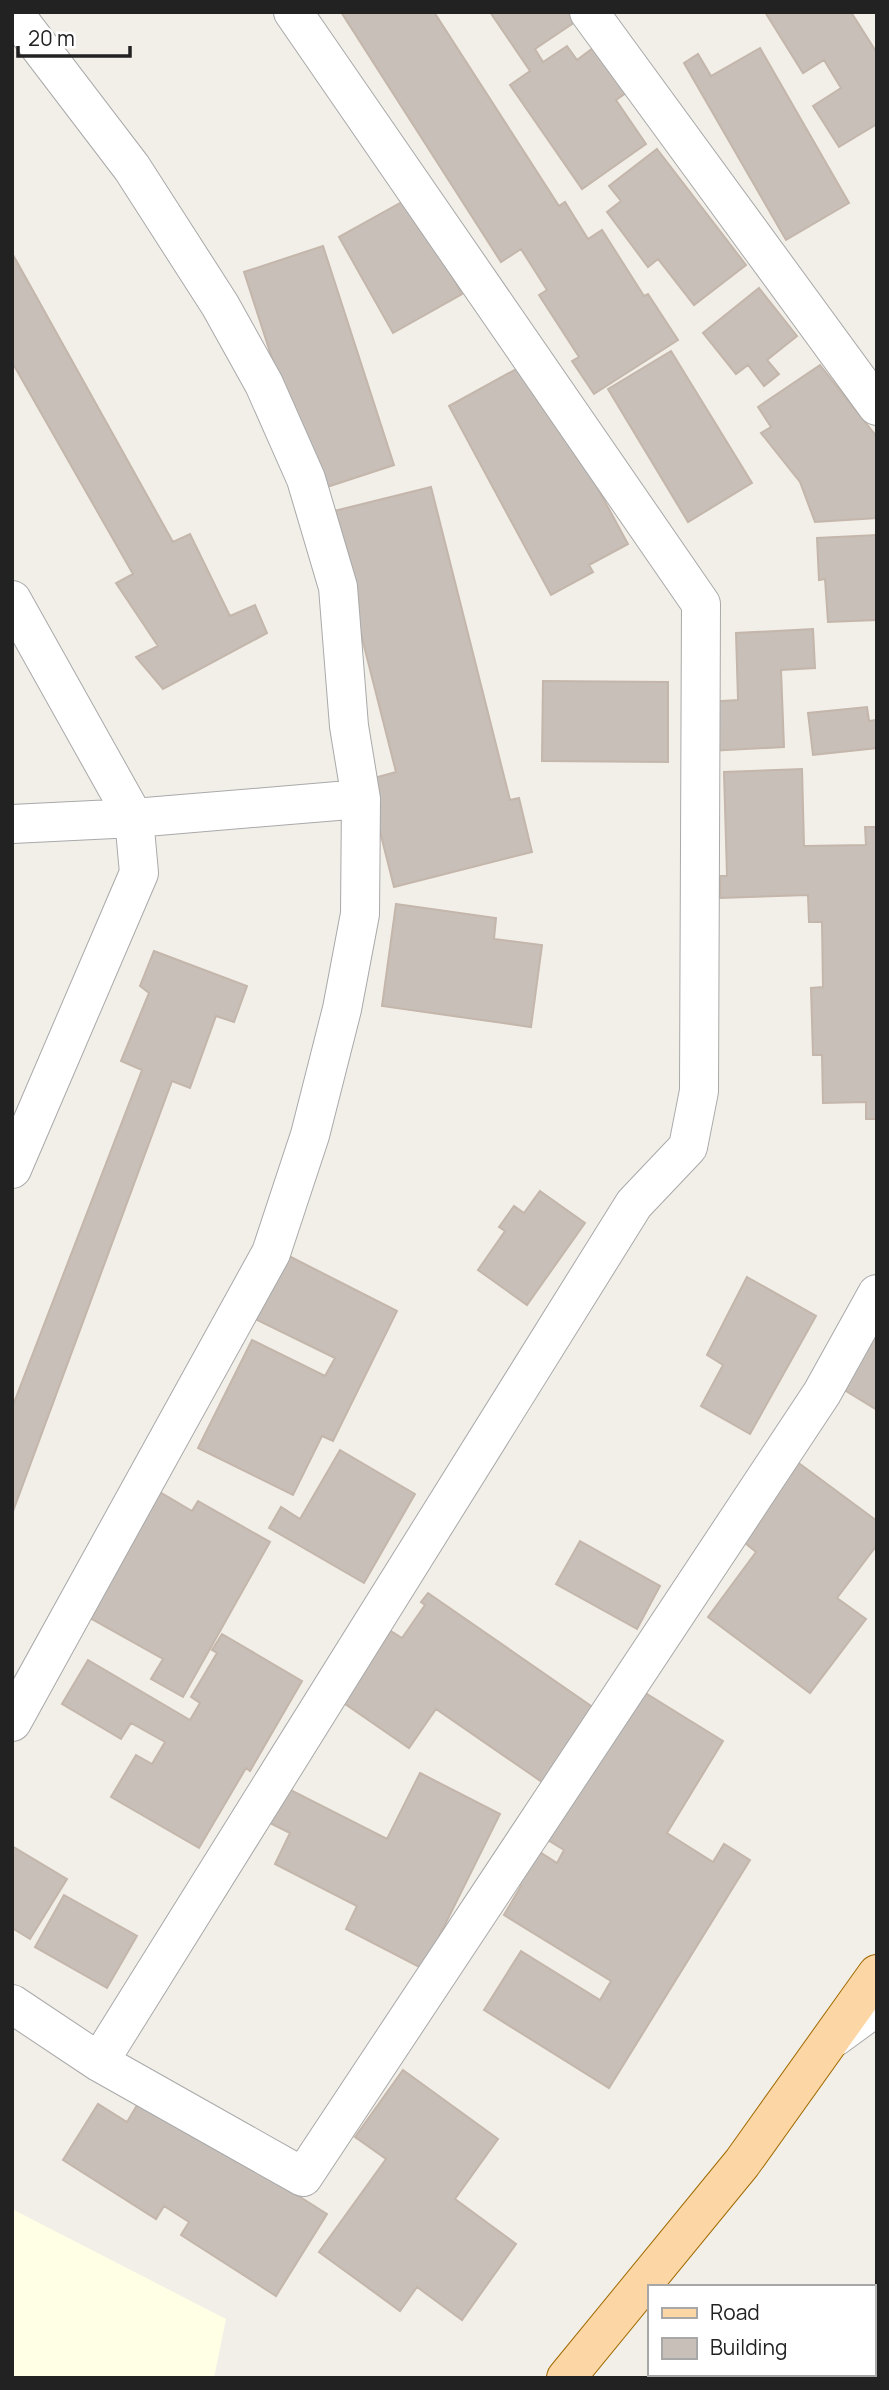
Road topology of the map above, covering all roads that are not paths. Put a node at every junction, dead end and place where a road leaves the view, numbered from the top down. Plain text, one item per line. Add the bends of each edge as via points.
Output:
1 (13, 12) edge
2 (293, 12) edge
3 (589, 12) edge
4 (877, 406) edge
5 (12, 600) edge
6 (361, 800) junction
7 (134, 818) junction
8 (12, 824) edge
9 (12, 1169) edge
10 (877, 1294) edge
11 (12, 1721) edge
12 (877, 1974) edge
13 (12, 2004) edge
14 (877, 2018) edge
15 (99, 2062) junction
16 (811, 2066) junction
17 (566, 2378) edge

1 - 6 street via 132,168 220,305 264,384 306,480 338,587 349,726
2 - 15 street via 701,604 699,1091 688,1147 634,1204
3 - 4 street
5 - 7 street
6 - 7 street
6 - 11 street via 360,914 342,1009 310,1135 271,1253
7 - 8 street
7 - 9 street via 139,873
10 - 15 street via 822,1393 303,2177
12 - 16 main road
13 - 15 street
14 - 16 lane
16 - 17 main road via 742,2163

